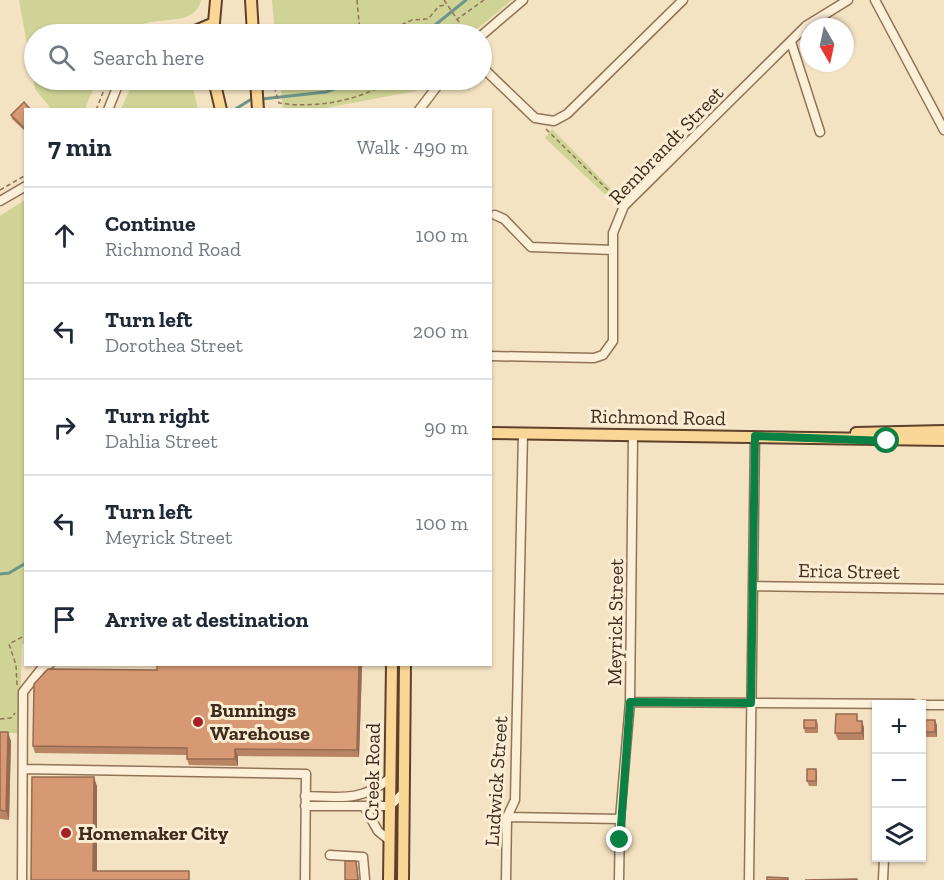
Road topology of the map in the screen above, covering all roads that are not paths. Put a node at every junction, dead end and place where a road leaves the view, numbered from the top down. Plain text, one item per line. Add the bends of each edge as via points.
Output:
1 (216, 0) edge
2 (251, 0) edge
3 (523, 0) edge
4 (683, 0) edge
5 (848, 0) edge
6 (875, 0) edge
7 (214, 24) edge
8 (252, 24) edge
9 (492, 26) edge
10 (791, 42) junction
11 (492, 77) edge
12 (116, 90) edge
13 (217, 90) edge
14 (257, 90) edge
15 (434, 90) edge
16 (109, 108) edge
17 (221, 108) edge
18 (258, 108) edge
19 (421, 108) edge
20 (944, 130) edge
21 (820, 132) dead end
22 (24, 187) edge
23 (0, 201) edge
24 (495, 215) dead end
25 (613, 250) junction
26 (492, 356) edge
27 (929, 431) junction
28 (944, 431) edge
29 (492, 433) edge
30 (523, 434) junction
31 (633, 435) junction
32 (755, 436) junction
33 (826, 438) junction
34 (944, 438) edge
35 (753, 586) junction
36 (944, 588) edge
37 (46, 666) edge
38 (392, 666) edge
39 (405, 666) edge
40 (630, 702) junction
41 (751, 703) junction
42 (872, 704) edge
43 (926, 705) edge
44 (944, 705) edge
45 (23, 769) junction
46 (390, 778) junction
47 (403, 794) junction
48 (305, 796) junction
49 (305, 806) junction
50 (390, 806) junction
51 (365, 808) junction
52 (507, 817) junction
53 (620, 819) junction
54 (390, 840) junction
55 (330, 855) dead end
56 (884, 862) edge
57 (22, 880) edge
58 (305, 880) edge
59 (365, 880) edge
60 (389, 880) edge
61 (403, 880) edge
62 (507, 880) edge
63 (619, 880) edge
64 (748, 880) edge
65 (884, 880) edge

1 - 7 main road
2 - 8 main road
3 - 9 street
4 - 11 street via 567,114 554,121 535,118
5 - 10 street, Rembrandt Street via 814,20
6 - 20 street
10 - 21 street
10 - 25 street, Rembrandt Street via 624,206 613,233
12 - 16 street
13 - 17 main road
14 - 18 main road
15 - 19 street
22 - 23 street
24 - 25 street via 531,247
25 - 26 street, Rembrandt Street via 613,341 603,355
27 - 28 main road, Richmond Road
27 - 33 main road, Richmond Road
27 - 34 main road
29 - 30 main road, Richmond Road
30 - 31 main road, Richmond Road
30 - 52 street, Ludwick Street via 515,800
31 - 32 main road, Richmond Road
31 - 40 street, Meyrick Street
32 - 33 main road, Richmond Road
32 - 35 street
33 - 34 main road, Richmond Road
35 - 36 street, Erica Street
35 - 41 street
37 - 45 street via 24,692
38 - 46 main road, Creek Road
39 - 47 main road, Creek Road
40 - 41 street
40 - 53 street, Meyrick Street
41 - 42 street
41 - 64 street
43 - 44 street
45 - 48 street via 306,774
45 - 57 street
46 - 48 street via 358,797
46 - 50 main road, Creek Road
47 - 50 street
47 - 61 main road, Creek Road
48 - 49 street
49 - 51 street
49 - 58 street
50 - 51 street
50 - 54 main road, Creek Road
51 - 54 street via 378,831
52 - 53 street
52 - 62 street, Ludwick Street
53 - 63 street, Meyrick Street
54 - 60 main road, Creek Road
55 - 59 street via 363,857
56 - 65 street

